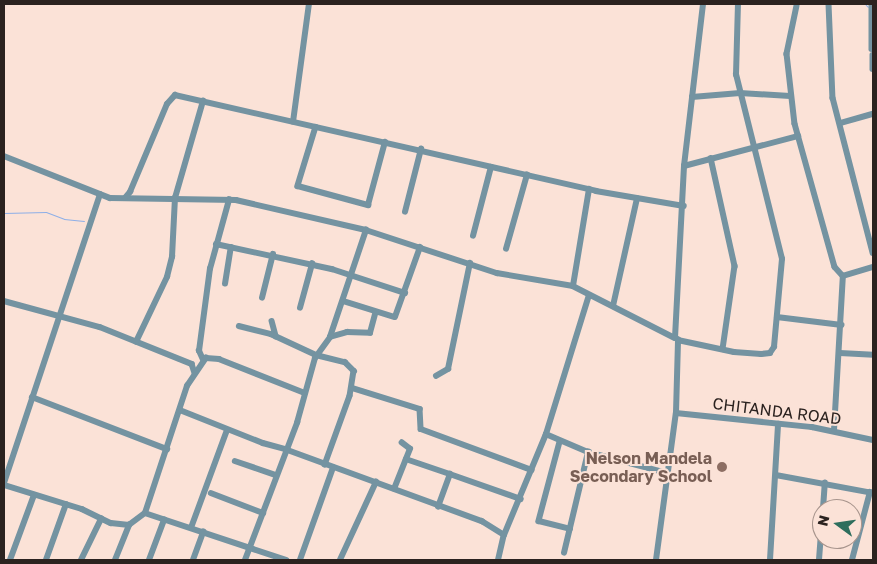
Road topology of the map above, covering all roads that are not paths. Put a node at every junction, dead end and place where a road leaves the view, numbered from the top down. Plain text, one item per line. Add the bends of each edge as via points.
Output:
1 (309, 4) edge
2 (703, 4) edge
3 (738, 4) edge
4 (829, 4) edge
5 (872, 4) edge
6 (797, 6) dead end
7 (873, 52) edge
8 (873, 69) edge
9 (740, 93) junction
10 (790, 96) junction
11 (692, 97) junction
12 (203, 101) junction
13 (873, 114) edge
14 (293, 122) junction
15 (841, 123) junction
16 (316, 127) junction
17 (798, 136) junction
18 (385, 142) junction
19 (754, 146) junction
20 (421, 149) junction
21 (4, 154) edge
22 (711, 158) junction
23 (684, 166) junction
24 (491, 167) junction
25 (528, 175) junction
26 (589, 189) junction
27 (100, 195) junction
28 (125, 198) junction
29 (175, 198) junction
30 (637, 199) junction
31 (229, 200) junction
32 (684, 206) junction
33 (405, 212) dead end
34 (366, 230) junction
35 (473, 236) dead end
36 (216, 244) junction
37 (420, 247) junction
38 (232, 248) junction
39 (506, 249) dead end
40 (273, 254) junction
41 (873, 254) edge
42 (312, 264) junction
43 (470, 264) junction
44 (873, 267) edge
45 (352, 274) junction
46 (843, 276) junction
47 (225, 284) dead end
48 (573, 286) junction
49 (405, 293) junction
50 (590, 295) junction
51 (262, 298) dead end
52 (4, 301) edge
53 (343, 302) junction
54 (613, 306) junction
55 (300, 308) dead end
56 (375, 314) junction
57 (60, 317) junction
58 (777, 317) junction
59 (272, 321) dead end
60 (842, 325) junction
61 (238, 326) dead end
62 (276, 336) junction
63 (330, 337) junction
64 (677, 339) junction
65 (136, 342) junction
66 (723, 349) junction
67 (840, 352) junction
68 (316, 355) junction
69 (873, 355) edge
70 (203, 360) junction
71 (195, 373) junction
72 (436, 376) dead end
73 (352, 388) junction
74 (305, 393) junction
75 (32, 397) junction
76 (180, 410) junction
77 (676, 413) junction
78 (778, 424) junction
79 (227, 430) junction
80 (834, 430) junction
81 (546, 434) junction
82 (873, 440) edge
83 (560, 442) junction
84 (402, 443) dead end
85 (285, 448) junction
86 (167, 449) junction
87 (588, 452) junction
88 (406, 459) junction
89 (235, 461) dead end
90 (324, 464) junction
91 (333, 468) junction
92 (532, 470) junction
93 (667, 473) junction
94 (450, 474) junction
95 (776, 475) junction
96 (276, 476) junction
97 (376, 482) junction
98 (825, 483) junction
99 (4, 484) edge
100 (394, 489) junction
101 (872, 492) edge
102 (211, 494) dead end
103 (34, 495) junction
104 (521, 499) junction
105 (824, 499) edge
106 (66, 504) junction
107 (438, 507) junction
108 (262, 513) junction
109 (145, 514) junction
110 (101, 519) junction
111 (164, 520) junction
112 (129, 525) junction
113 (191, 528) junction
114 (570, 529) junction
115 (203, 532) junction
116 (504, 535) junction
117 (248, 547) junction
118 (564, 553) dead end
119 (10, 560) edge
120 (46, 560) edge
121 (81, 560) edge
122 (115, 560) edge
123 (149, 560) edge
124 (193, 560) edge
125 (245, 560) edge
126 (286, 560) edge
127 (300, 560) edge
128 (340, 560) edge
129 (498, 560) edge
130 (656, 560) edge
131 (770, 560) edge
132 (852, 560) edge

1 - 14 street
2 - 11 street
3 - 9 street via 735,58
4 - 15 street via 832,87
5 - 7 street
6 - 10 street via 788,48
7 - 8 street
9 - 10 street
9 - 11 street
9 - 19 street
10 - 17 street
11 - 23 street
12 - 14 street
12 - 28 street via 174,95 170,98
12 - 29 street
13 - 15 street
14 - 16 street
15 - 41 street
16 - 18 street
16 - 18 street via 298,186 353,202 371,203
17 - 19 street
17 - 46 street via 835,266
18 - 20 street
19 - 22 street
19 - 58 street via 782,258
20 - 24 street
20 - 33 street
21 - 27 street
22 - 23 street
22 - 66 street via 735,266
23 - 32 street
24 - 25 street
24 - 35 street
25 - 26 street
25 - 39 street
26 - 30 street
26 - 48 street
27 - 28 street
27 - 57 street
28 - 29 street
29 - 31 street
29 - 65 street via 170,264
30 - 32 street
30 - 54 street
31 - 34 street
31 - 36 street
32 - 64 street
34 - 37 street
34 - 45 street
36 - 38 street
36 - 70 street via 199,351
37 - 43 street
37 - 49 street
38 - 40 street
38 - 47 street
40 - 42 street
40 - 51 street
42 - 45 street
42 - 55 street
43 - 48 street via 498,273
43 - 72 street via 448,369
44 - 46 street
45 - 49 street
45 - 53 street
46 - 60 street
48 - 50 street
49 - 56 street via 395,317
50 - 54 street
50 - 81 street
52 - 57 street
53 - 56 street
53 - 63 street
54 - 64 street
56 - 63 street via 370,333 347,332
57 - 65 street via 100,327
57 - 75 street
58 - 60 street
58 - 66 street via 774,347 770,353
59 - 62 street
60 - 67 street
61 - 62 street
62 - 68 street
63 - 68 street
64 - 66 street
64 - 77 street
65 - 71 street via 192,364
67 - 69 street
67 - 80 street
68 - 73 street via 348,364 355,375
68 - 74 street
70 - 71 street
70 - 74 street via 209,357 219,359
71 - 76 street via 187,386
73 - 90 street
73 - 92 street via 420,410 421,429
74 - 85 street via 297,423
75 - 86 street
75 - 99 street
76 - 79 street
76 - 86 street
77 - 78 street, CHITANDA ROAD
77 - 93 street
78 - 80 street, CHITANDA ROAD
78 - 95 street
79 - 85 street
79 - 113 street
80 - 82 street, CHITANDA ROAD
81 - 83 street
81 - 92 street
83 - 87 street
83 - 114 street via 539,522
84 - 88 street via 409,447
85 - 90 street
85 - 96 street
86 - 109 street
87 - 93 street
87 - 114 street
88 - 94 street
88 - 100 street
89 - 96 street
90 - 91 street
91 - 97 street
91 - 127 street
92 - 104 street
93 - 130 street
94 - 104 street
94 - 107 street
95 - 98 street
95 - 131 street
96 - 108 street
97 - 100 street
97 - 128 street
98 - 101 street
98 - 105 street
99 - 103 street
100 - 107 street
101 - 132 street
102 - 108 street
103 - 106 street
103 - 119 street
104 - 116 street
106 - 110 street
106 - 120 street
107 - 116 street via 488,524
108 - 117 street
109 - 111 street
109 - 112 street
110 - 112 street
110 - 121 street
111 - 113 street
111 - 123 street
112 - 122 street
113 - 115 street
114 - 118 street
115 - 117 street
115 - 124 street
116 - 129 street
117 - 125 street
117 - 126 street

